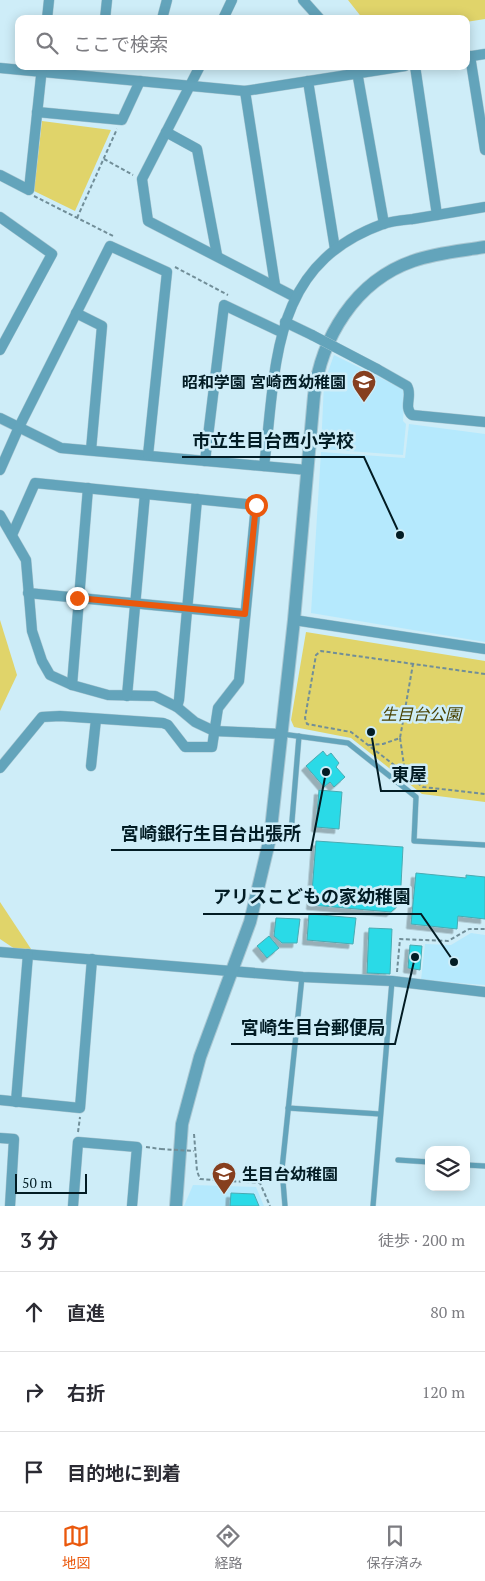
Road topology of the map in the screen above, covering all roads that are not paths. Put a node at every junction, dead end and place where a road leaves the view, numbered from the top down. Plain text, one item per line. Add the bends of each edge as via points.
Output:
1 (49, 0) edge
2 (107, 0) edge
3 (167, 0) edge
4 (232, 0) edge
5 (303, 0) edge
6 (47, 15) edge
7 (105, 15) edge
8 (163, 15) edge
9 (225, 15) edge
10 (316, 15) edge
11 (485, 54) edge
12 (470, 56) edge
13 (470, 67) edge
14 (0, 68) edge
15 (15, 68) edge
16 (42, 70) edge
17 (48, 70) edge
18 (100, 70) edge
19 (198, 70) edge
20 (358, 70) edge
21 (416, 70) edge
22 (99, 78) junction
23 (140, 81) junction
24 (308, 81) junction
25 (190, 86) junction
26 (245, 91) junction
27 (37, 112) junction
28 (166, 132) junction
29 (485, 150) edge
30 (0, 175) edge
31 (485, 207) edge
32 (437, 215) junction
33 (0, 217) edge
34 (384, 224) junction
35 (485, 247) edge
36 (335, 249) junction
37 (217, 255) junction
38 (275, 285) junction
39 (295, 297) junction
40 (76, 313) junction
41 (283, 327) junction
42 (0, 350) edge
43 (0, 418) edge
44 (485, 422) edge
45 (19, 427) junction
46 (91, 450) junction
47 (148, 455) junction
48 (205, 461) junction
49 (264, 466) junction
50 (0, 470) edge
51 (307, 470) junction
52 (88, 488) junction
53 (145, 494) junction
54 (197, 499) junction
55 (0, 515) edge
56 (12, 535) junction
57 (28, 593) junction
58 (77, 598) junction
59 (135, 604) junction
60 (188, 609) junction
61 (245, 614) junction
62 (294, 620) junction
63 (485, 649) edge
64 (72, 685) junction
65 (127, 696) junction
66 (177, 707) junction
67 (96, 719) junction
68 (214, 731) junction
69 (282, 734) junction
70 (299, 736) junction
71 (91, 766) dead end
72 (0, 768) edge
73 (291, 833) dead end
74 (485, 845) edge
75 (0, 952) edge
76 (28, 954) junction
77 (92, 959) junction
78 (233, 971) junction
79 (302, 977) junction
80 (394, 981) junction
81 (485, 992) edge
82 (0, 1100) edge
83 (16, 1102) junction
84 (288, 1108) junction
85 (380, 1114) junction
86 (0, 1138) edge
87 (398, 1160) dead end
88 (425, 1162) edge
89 (470, 1164) edge
90 (485, 1166) edge
91 (10, 1206) edge
92 (73, 1206) edge
93 (132, 1206) edge
94 (176, 1206) edge
95 (285, 1206) edge
96 (373, 1206) edge

1 - 6 street
2 - 7 street
3 - 8 street
4 - 9 street
5 - 10 street
11 - 12 street
13 - 29 street
14 - 15 street
16 - 27 street
17 - 22 street
18 - 22 street
19 - 25 street
20 - 24 street
20 - 34 street
21 - 32 street
22 - 23 street
23 - 25 street
23 - 27 street via 122,120
24 - 26 street
24 - 36 street
25 - 26 street
25 - 28 street
26 - 38 street
27 - 30 street via 29,190
28 - 37 street via 197,149
28 - 37 street via 142,179 148,221
31 - 32 street
32 - 34 street
33 - 42 street via 52,254
34 - 36 street
35 - 51 street via 412,262 380,276 361,294 326,344 320,359
36 - 39 street via 310,274
37 - 38 street
38 - 39 street
39 - 41 street
40 - 45 street
40 - 46 street via 102,326
40 - 47 street via 110,246 167,272
41 - 44 street, bridge via 312,335 407,386 410,390 408,408 412,414
41 - 48 street via 224,305
41 - 49 street
43 - 45 street
45 - 46 street via 55,446
45 - 50 street
46 - 47 street
47 - 48 street
48 - 49 street
49 - 51 street
51 - 62 street
52 - 53 street
52 - 56 street via 35,483
52 - 58 street
53 - 54 street
53 - 59 street
54 - 60 street
54 - 61 street via 256,505
55 - 56 street
56 - 57 street via 26,560
57 - 58 street
57 - 64 street via 32,631 42,661 50,675
58 - 59 street
58 - 64 street
59 - 60 street
59 - 65 street
60 - 61 street
60 - 66 street
61 - 68 street via 239,681 218,708
62 - 63 street
62 - 69 street
64 - 65 street via 108,695
65 - 66 street via 155,696
66 - 68 street via 195,722
67 - 68 street via 163,723 185,747 212,747
67 - 71 street
67 - 72 street via 42,717
68 - 69 street
69 - 70 lane
69 - 78 street via 270,838 250,922
70 - 73 lane
70 - 74 lane via 348,743 416,797 414,841
75 - 76 street
76 - 77 street
76 - 83 street
77 - 78 street
77 - 83 street via 80,1108
78 - 79 street
78 - 94 street via 200,1057 182,1124
79 - 80 street
79 - 84 lane
80 - 81 street
80 - 85 lane
82 - 83 street
84 - 85 lane
84 - 95 lane via 282,1169
85 - 96 lane
86 - 91 street via 14,1139
87 - 88 lane
89 - 90 lane
92 - 93 street via 78,1142 136,1147

